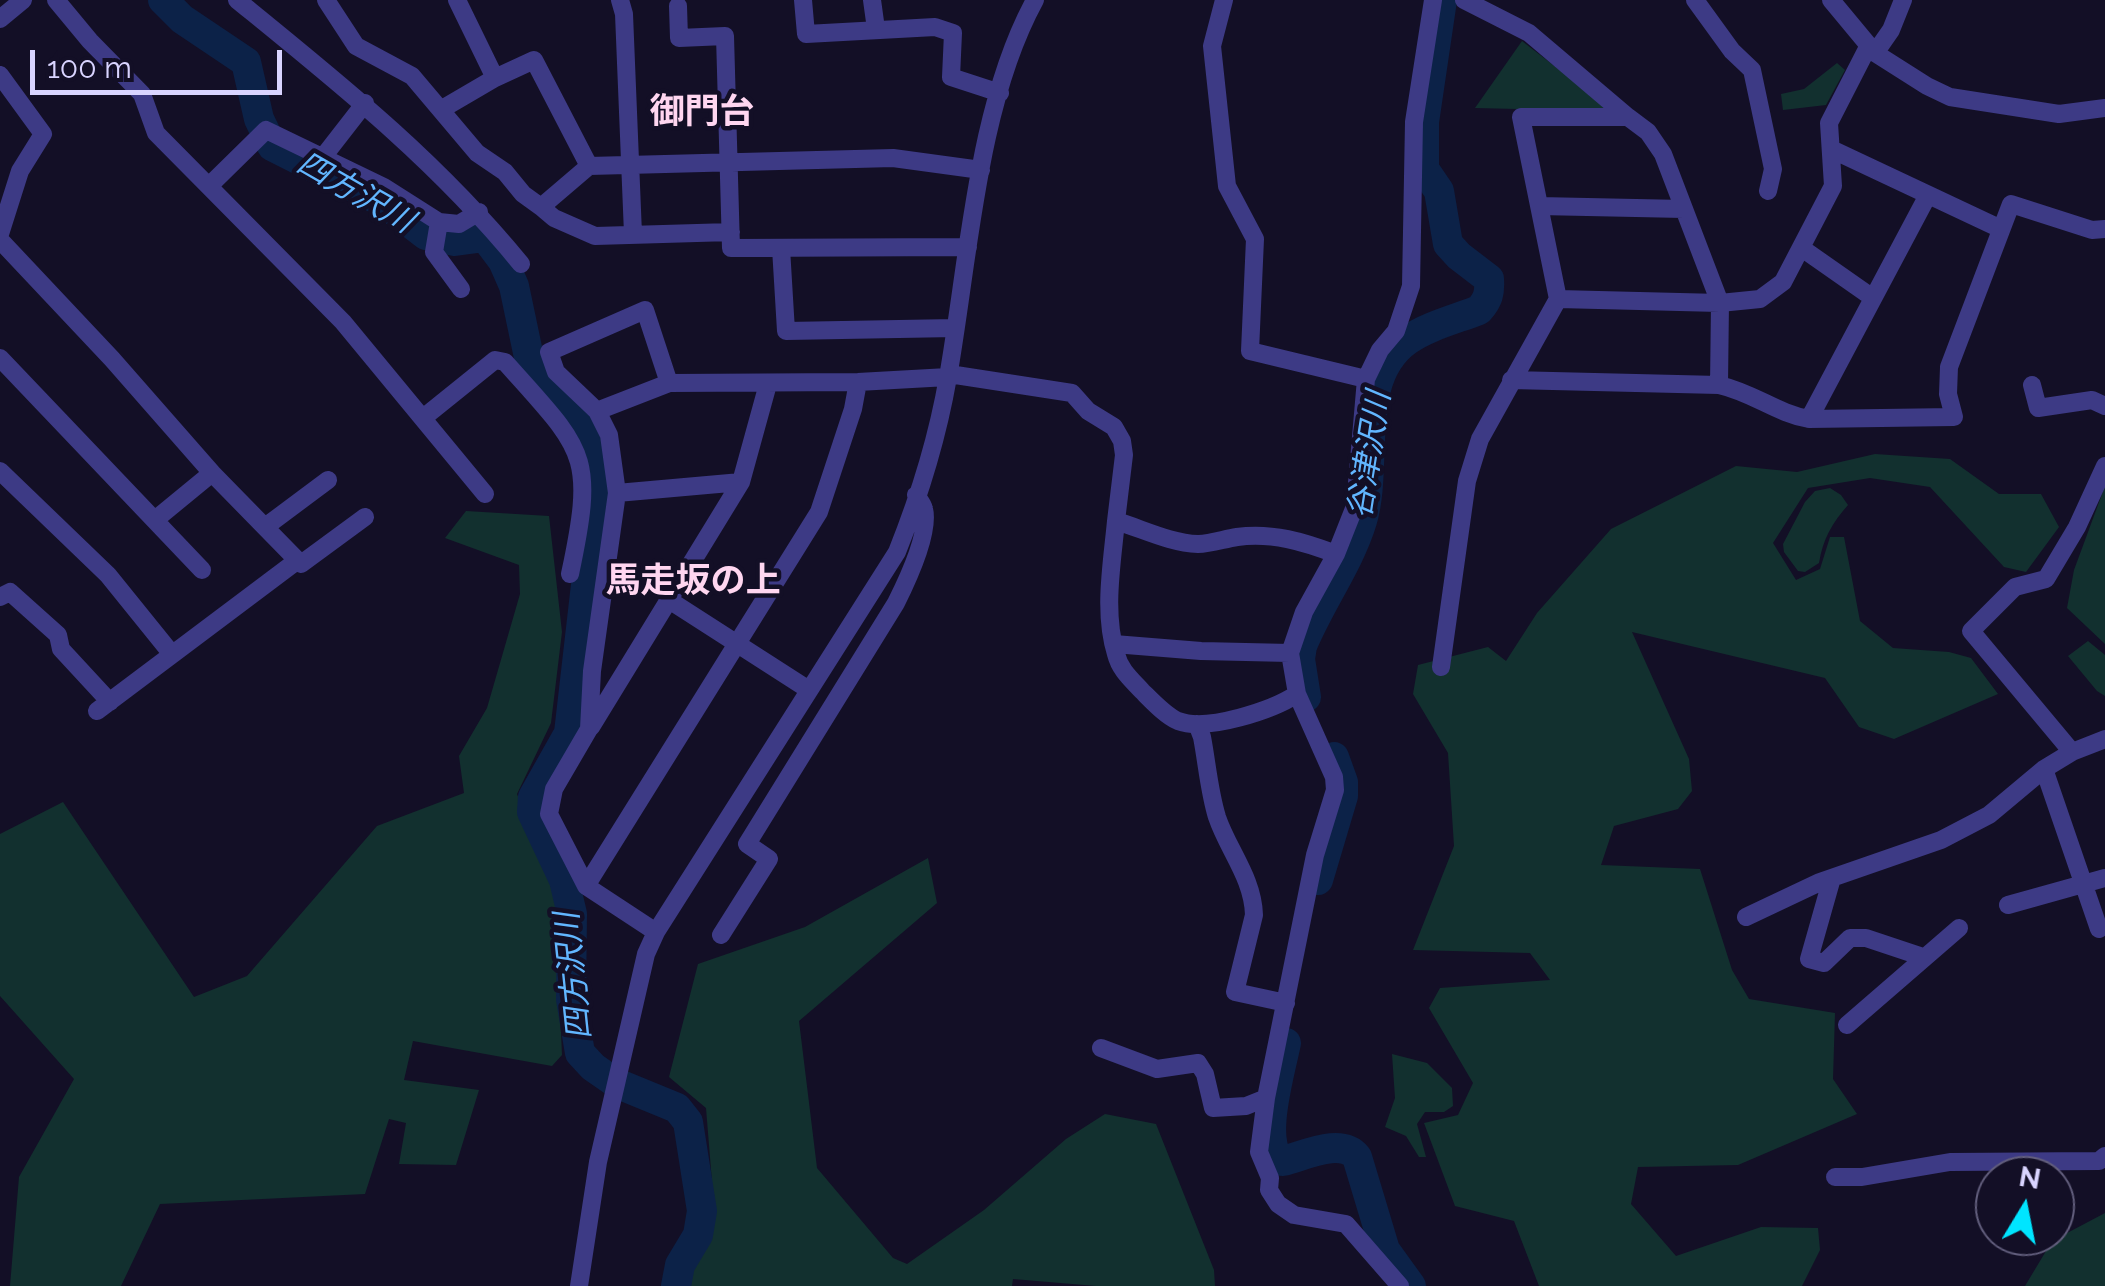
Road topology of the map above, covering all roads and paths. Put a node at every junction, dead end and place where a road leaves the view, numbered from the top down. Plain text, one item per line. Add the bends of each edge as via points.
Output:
1 (24, 0) edge
2 (56, 0) edge
3 (237, 0) edge
4 (326, 0) edge
5 (620, 0) edge
6 (803, 0) edge
7 (872, 0) edge
8 (1035, 0) edge
9 (1224, 0) edge
10 (1434, 0) edge
11 (1464, 0) edge
12 (1695, 0) edge
13 (1831, 0) edge
14 (1903, 0) edge
15 (465, 3) edge
16 (678, 6) dead end
17 (0, 19) edge
18 (876, 29) junction
19 (1872, 49) junction
20 (0, 75) edge
21 (495, 78) junction
22 (1000, 93) junction
23 (365, 103) junction
24 (2105, 108) edge
25 (442, 109) junction
26 (1628, 117) junction
27 (1830, 149) junction
28 (323, 157) junction
29 (730, 160) junction
30 (632, 164) junction
31 (589, 166) junction
32 (981, 170) junction
33 (209, 186) junction
34 (1768, 191) dead end
35 (1928, 194) junction
36 (1540, 206) junction
37 (541, 207) junction
38 (1684, 210) junction
39 (479, 212) junction
40 (439, 222) junction
41 (2002, 229) junction
42 (2105, 229) edge
43 (731, 232) junction
44 (632, 234) junction
45 (0, 237) edge
46 (968, 247) junction
47 (781, 248) junction
48 (1803, 249) junction
49 (522, 264) dead end
50 (461, 289) dead end
51 (1874, 298) junction
52 (1558, 299) junction
53 (1720, 303) junction
54 (956, 328) junction
55 (0, 358) edge
56 (948, 375) junction
57 (1366, 379) junction
58 (1512, 380) junction
59 (858, 382) junction
60 (669, 383) junction
61 (768, 384) junction
62 (1720, 384) junction
63 (2032, 385) dead end
64 (2105, 406) edge
65 (597, 411) junction
66 (423, 418) junction
67 (1809, 420) junction
68 (2105, 466) edge
69 (0, 471) edge
70 (212, 473) junction
71 (328, 480) dead end
72 (741, 482) junction
73 (617, 493) junction
74 (485, 494) dead end
75 (916, 495) junction
76 (366, 517) dead end
77 (156, 520) junction
78 (1116, 522) junction
79 (265, 527) junction
80 (1336, 554) junction
81 (298, 560) junction
82 (202, 570) dead end
83 (570, 574) dead end
84 (0, 597) edge
85 (668, 600) junction
86 (737, 643) junction
87 (1114, 644) junction
88 (172, 653) junction
89 (1290, 653) junction
90 (1440, 667) dead end
91 (810, 690) junction
92 (1298, 694) junction
93 (1197, 724) junction
94 (590, 730) junction
95 (2105, 739) edge
96 (2072, 752) junction
97 (2044, 769) junction
98 (1832, 878) junction
99 (2105, 878) edge
100 (2084, 884) junction
101 (586, 886) junction
102 (2008, 905) dead end
103 (1746, 916) dead end
104 (1959, 928) dead end
105 (2099, 929) dead end
106 (656, 932) junction
107 (721, 935) dead end
108 (1923, 958) junction
109 (1286, 1003) junction
110 (1847, 1025) dead end
111 (1101, 1048) dead end
112 (1266, 1098) junction
113 (2105, 1156) edge
114 (1835, 1177) dead end
115 (579, 1286) edge
116 (1400, 1286) edge

1 - 17 street
2 - 33 street via 142,94 156,133
3 - 23 street
4 - 25 street via 356,46 412,76
5 - 30 street
6 - 18 street via 806,34
7 - 18 street
8 - 22 street
9 - 57 street via 1212,46 1227,186 1255,240 1250,351
10 - 57 street via 1414,122 1411,286 1396,332
11 - 26 street via 1529,33
12 - 34 street via 1752,70 1773,169
13 - 19 street
14 - 19 street via 1891,30
15 - 21 street
16 - 29 street via 679,38 725,36
18 - 22 street via 953,32 951,77
19 - 24 street via 1950,96 2060,114
19 - 27 street via 1828,123
20 - 45 street via 43,134 20,171
21 - 25 street
21 - 31 street via 534,60
22 - 32 street
23 - 28 street
23 - 39 street
25 - 37 street via 477,153
26 - 36 street via 1522,117
26 - 38 street via 1663,154
27 - 35 street
27 - 48 street via 1834,186
28 - 33 street via 266,130
28 - 40 street
29 - 30 street
29 - 32 street via 893,158
29 - 43 street
30 - 31 street
30 - 44 street
31 - 37 street
32 - 46 street
33 - 66 street via 342,322
35 - 41 street
35 - 51 street
36 - 38 street
36 - 52 street
37 - 44 street via 596,236
38 - 53 street
39 - 40 street via 459,224
39 - 49 street
40 - 50 street via 434,252
41 - 42 street via 2011,204
41 - 67 street via 1949,366 1954,418
43 - 44 street
43 - 47 street via 731,248
45 - 70 street
46 - 47 street
46 - 54 street
47 - 54 street via 786,331
48 - 51 street
48 - 53 street via 1783,282 1760,298
51 - 67 street
52 - 53 street
52 - 58 street
53 - 62 street
54 - 56 street
55 - 77 street
56 - 59 street
56 - 75 street
56 - 78 street via 1072,393 1114,426 1124,455
57 - 80 street via 1355,506
58 - 62 street
58 - 90 street via 1480,439 1468,482
59 - 61 street
59 - 86 street via 818,512
60 - 61 street
60 - 65 street
60 - 65 street via 645,310 550,352 556,372
61 - 72 street
62 - 67 street
63 - 64 street via 2038,408 2092,400
65 - 73 street via 609,434
66 - 74 street
66 - 83 street via 495,360 505,362 567,433 581,460 584,503
68 - 96 street via 2046,579 2016,587 1970,632
69 - 88 street via 108,575
70 - 77 street
70 - 79 street
71 - 79 street
72 - 73 street
72 - 85 street
73 - 94 street
75 - 91 street via 897,552
75 - 107 street via 925,510 909,575 747,844 769,860
76 - 81 street
77 - 82 street
78 - 80 street via 1181,542 1274,537
78 - 87 street
79 - 81 street
80 - 89 street
81 - 88 street
84 - 88 street via 10,592 58,634 60,649 103,706
85 - 86 street
85 - 94 street
86 - 91 street
86 - 101 street
87 - 89 street
87 - 93 street via 1121,669 1146,695 1176,720
89 - 92 street
91 - 106 street
92 - 93 street via 1275,708
92 - 109 street via 1335,790
93 - 109 street via 1218,817 1254,902 1235,992
94 - 101 street via 554,789 549,814
95 - 96 street
96 - 97 street
97 - 98 street via 1988,815 1941,840
97 - 100 street
98 - 103 street
98 - 108 street via 1808,959 1824,963 1850,938
99 - 100 street
100 - 102 street
100 - 105 street
101 - 106 street
104 - 108 street
106 - 115 street via 598,1162
108 - 110 street
109 - 112 street
111 - 112 street via 1156,1069 1198,1063 1213,1108
112 - 116 street via 1259,1152 1278,1204 1294,1215 1346,1224
113 - 114 street via 1950,1162

